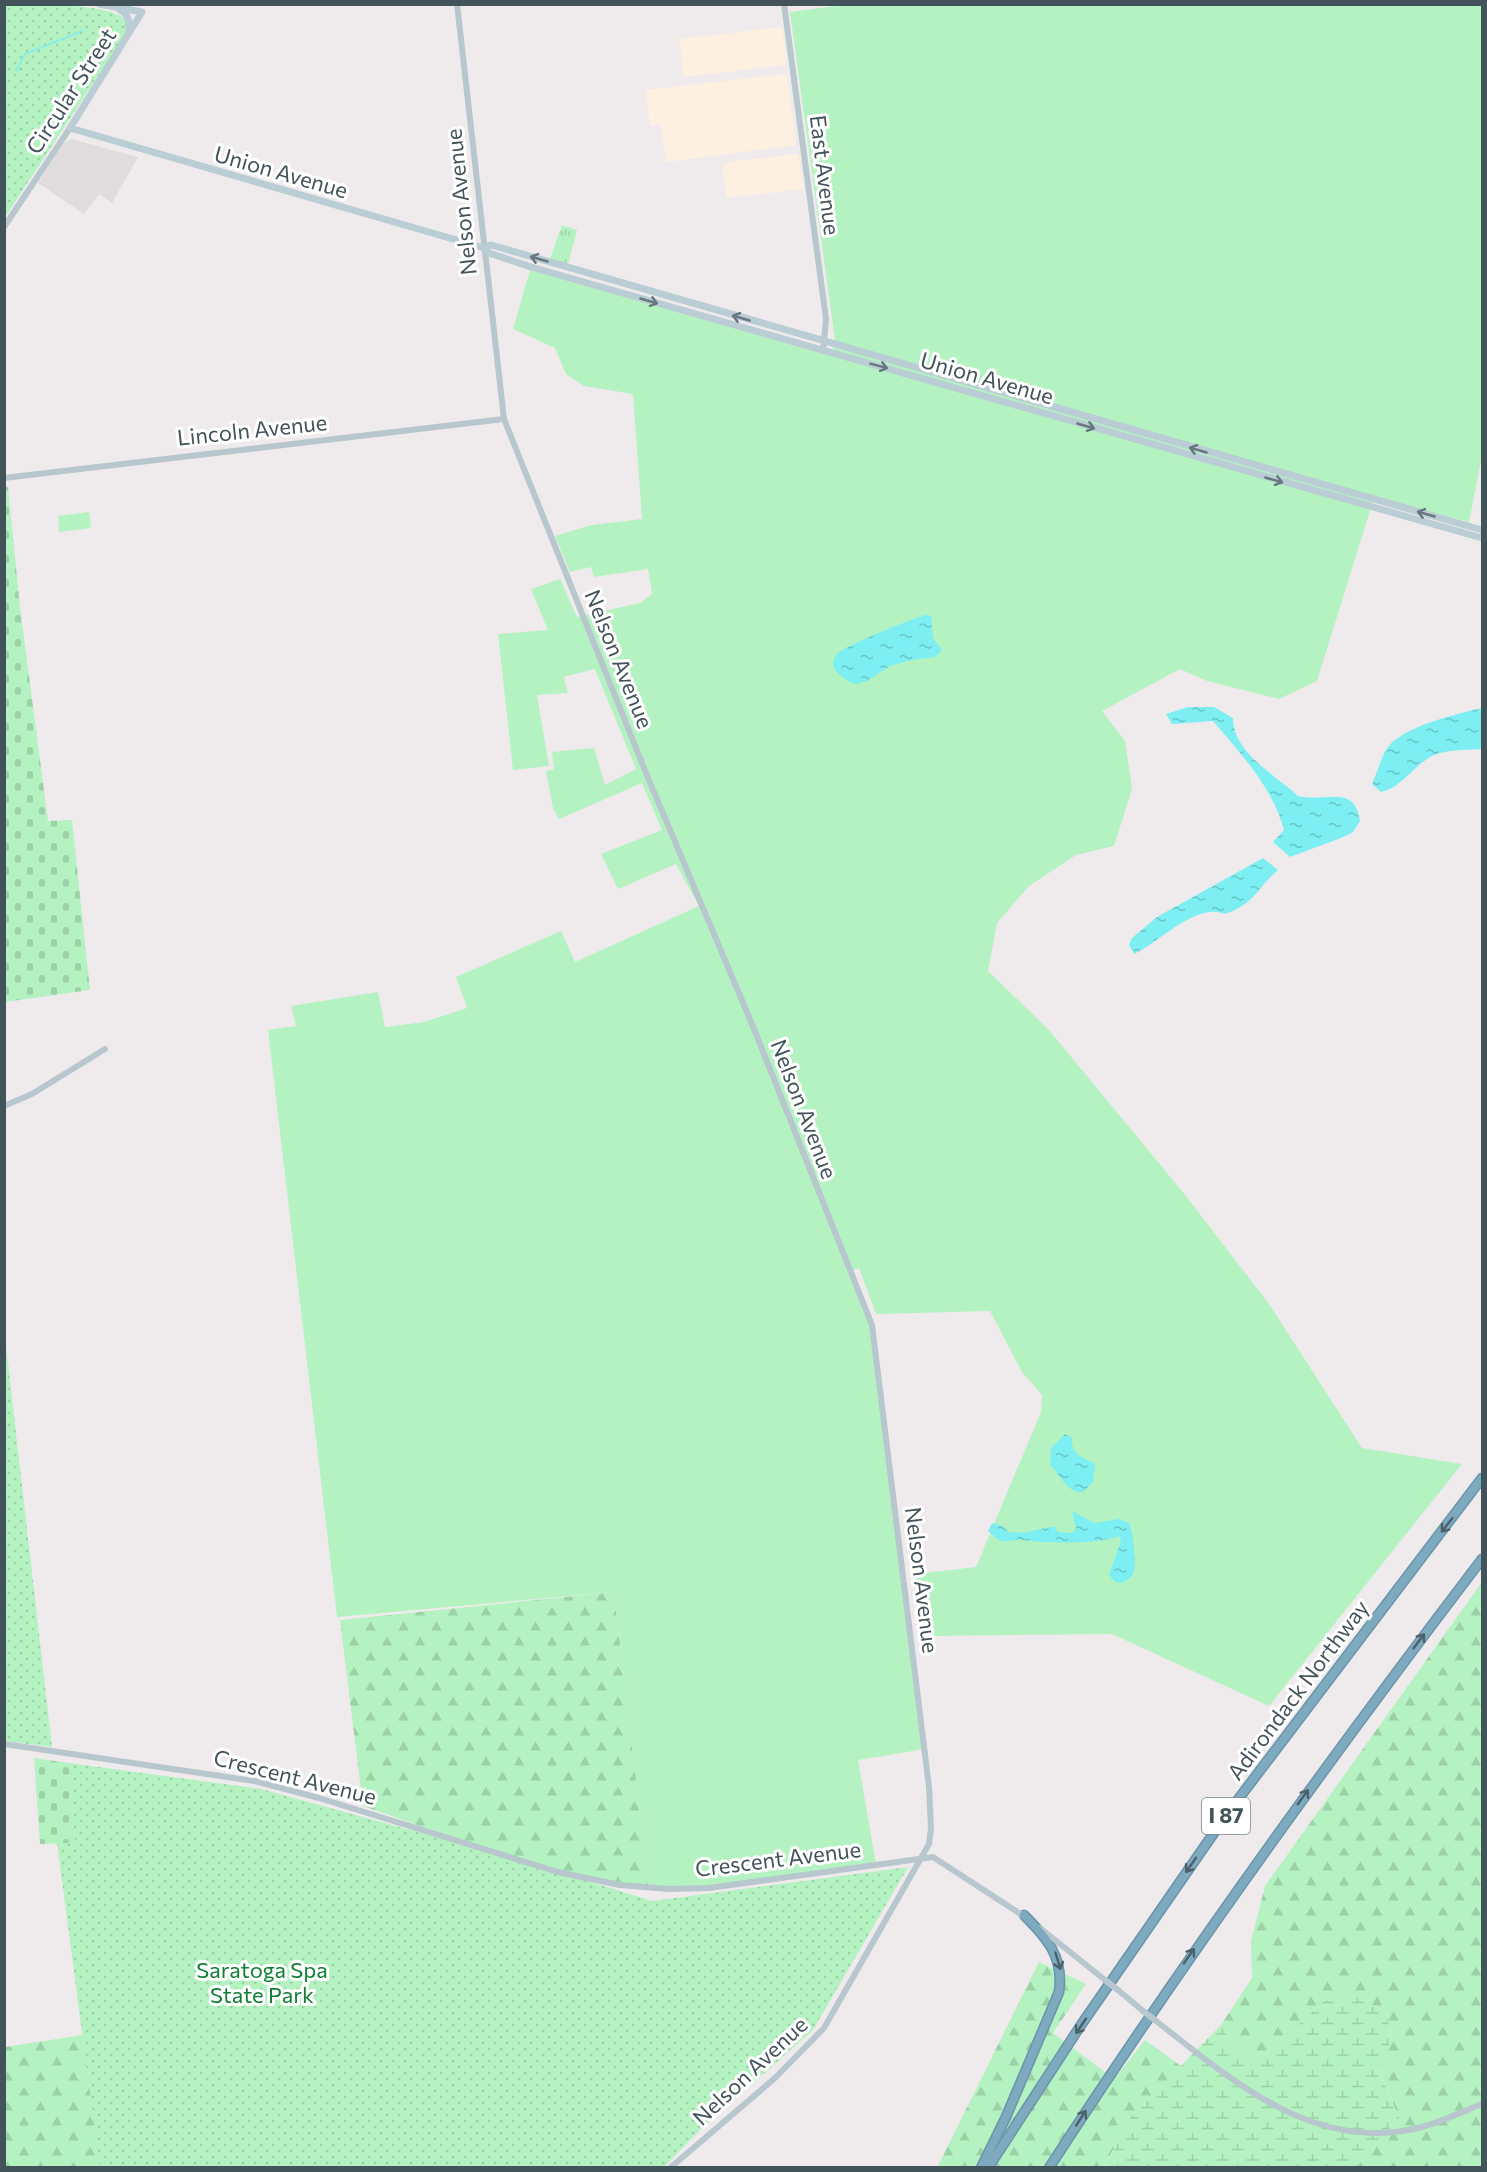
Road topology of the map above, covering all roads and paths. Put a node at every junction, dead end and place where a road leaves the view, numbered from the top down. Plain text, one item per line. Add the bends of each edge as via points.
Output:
1 (99, 4) edge
2 (147, 4) edge
3 (457, 4) edge
4 (784, 4) edge
5 (115, 7) junction
6 (142, 12) junction
7 (129, 35) junction
8 (70, 128) junction
9 (4, 227) edge
10 (484, 248) junction
11 (825, 342) junction
12 (823, 351) junction
13 (504, 419) junction
14 (4, 478) edge
15 (1482, 530) edge
16 (1482, 537) edge
17 (105, 1049) dead end
18 (4, 1106) edge
19 (1482, 1478) edge
20 (1482, 1559) edge
21 (4, 1744) edge
22 (921, 1858) junction
23 (1023, 1915) junction
24 (1482, 2104) edge
25 (670, 2168) edge
26 (981, 2168) edge
27 (988, 2168) edge
28 (1049, 2168) edge

1 - 5 main road
2 - 6 street, Circular Street
3 - 10 street, Nelson Avenue
4 - 11 street, East Avenue via 826,319
5 - 6 main road
5 - 7 main road via 127,14
6 - 7 main road, Circular Street
7 - 8 main road, Circular Street
8 - 9 street, Circular Street
8 - 10 main road, Union Avenue
11 -> 10 main road, Union Avenue via 490,245
10 -> 12 main road, Union Avenue via 531,267
10 - 13 street, Nelson Avenue
11 - 12 street, East Avenue
15 -> 11 main road, Union Avenue
12 -> 16 main road, Union Avenue
13 - 14 street, Lincoln Avenue
13 - 22 street, Nelson Avenue via 869,1316 929,1787 931,1834
17 - 18 street via 32,1094
19 -> 27 highway, Adirondack Northway / I 87 via 1227,1814
28 -> 20 highway, I 87 via 1257,1860
21 - 22 street, Crescent Avenue via 254,1781 558,1872 620,1886 709,1888
22 - 23 street, Crescent Avenue via 933,1857 947,1864
22 - 25 street, Nelson Avenue via 824,2028 779,2074
23 - 24 street, Crescent Avenue, bridge via 1268,2104 1323,2126 1377,2133 1430,2124
23 -> 26 highway via 1057,1955 1061,1973 1059,1992

